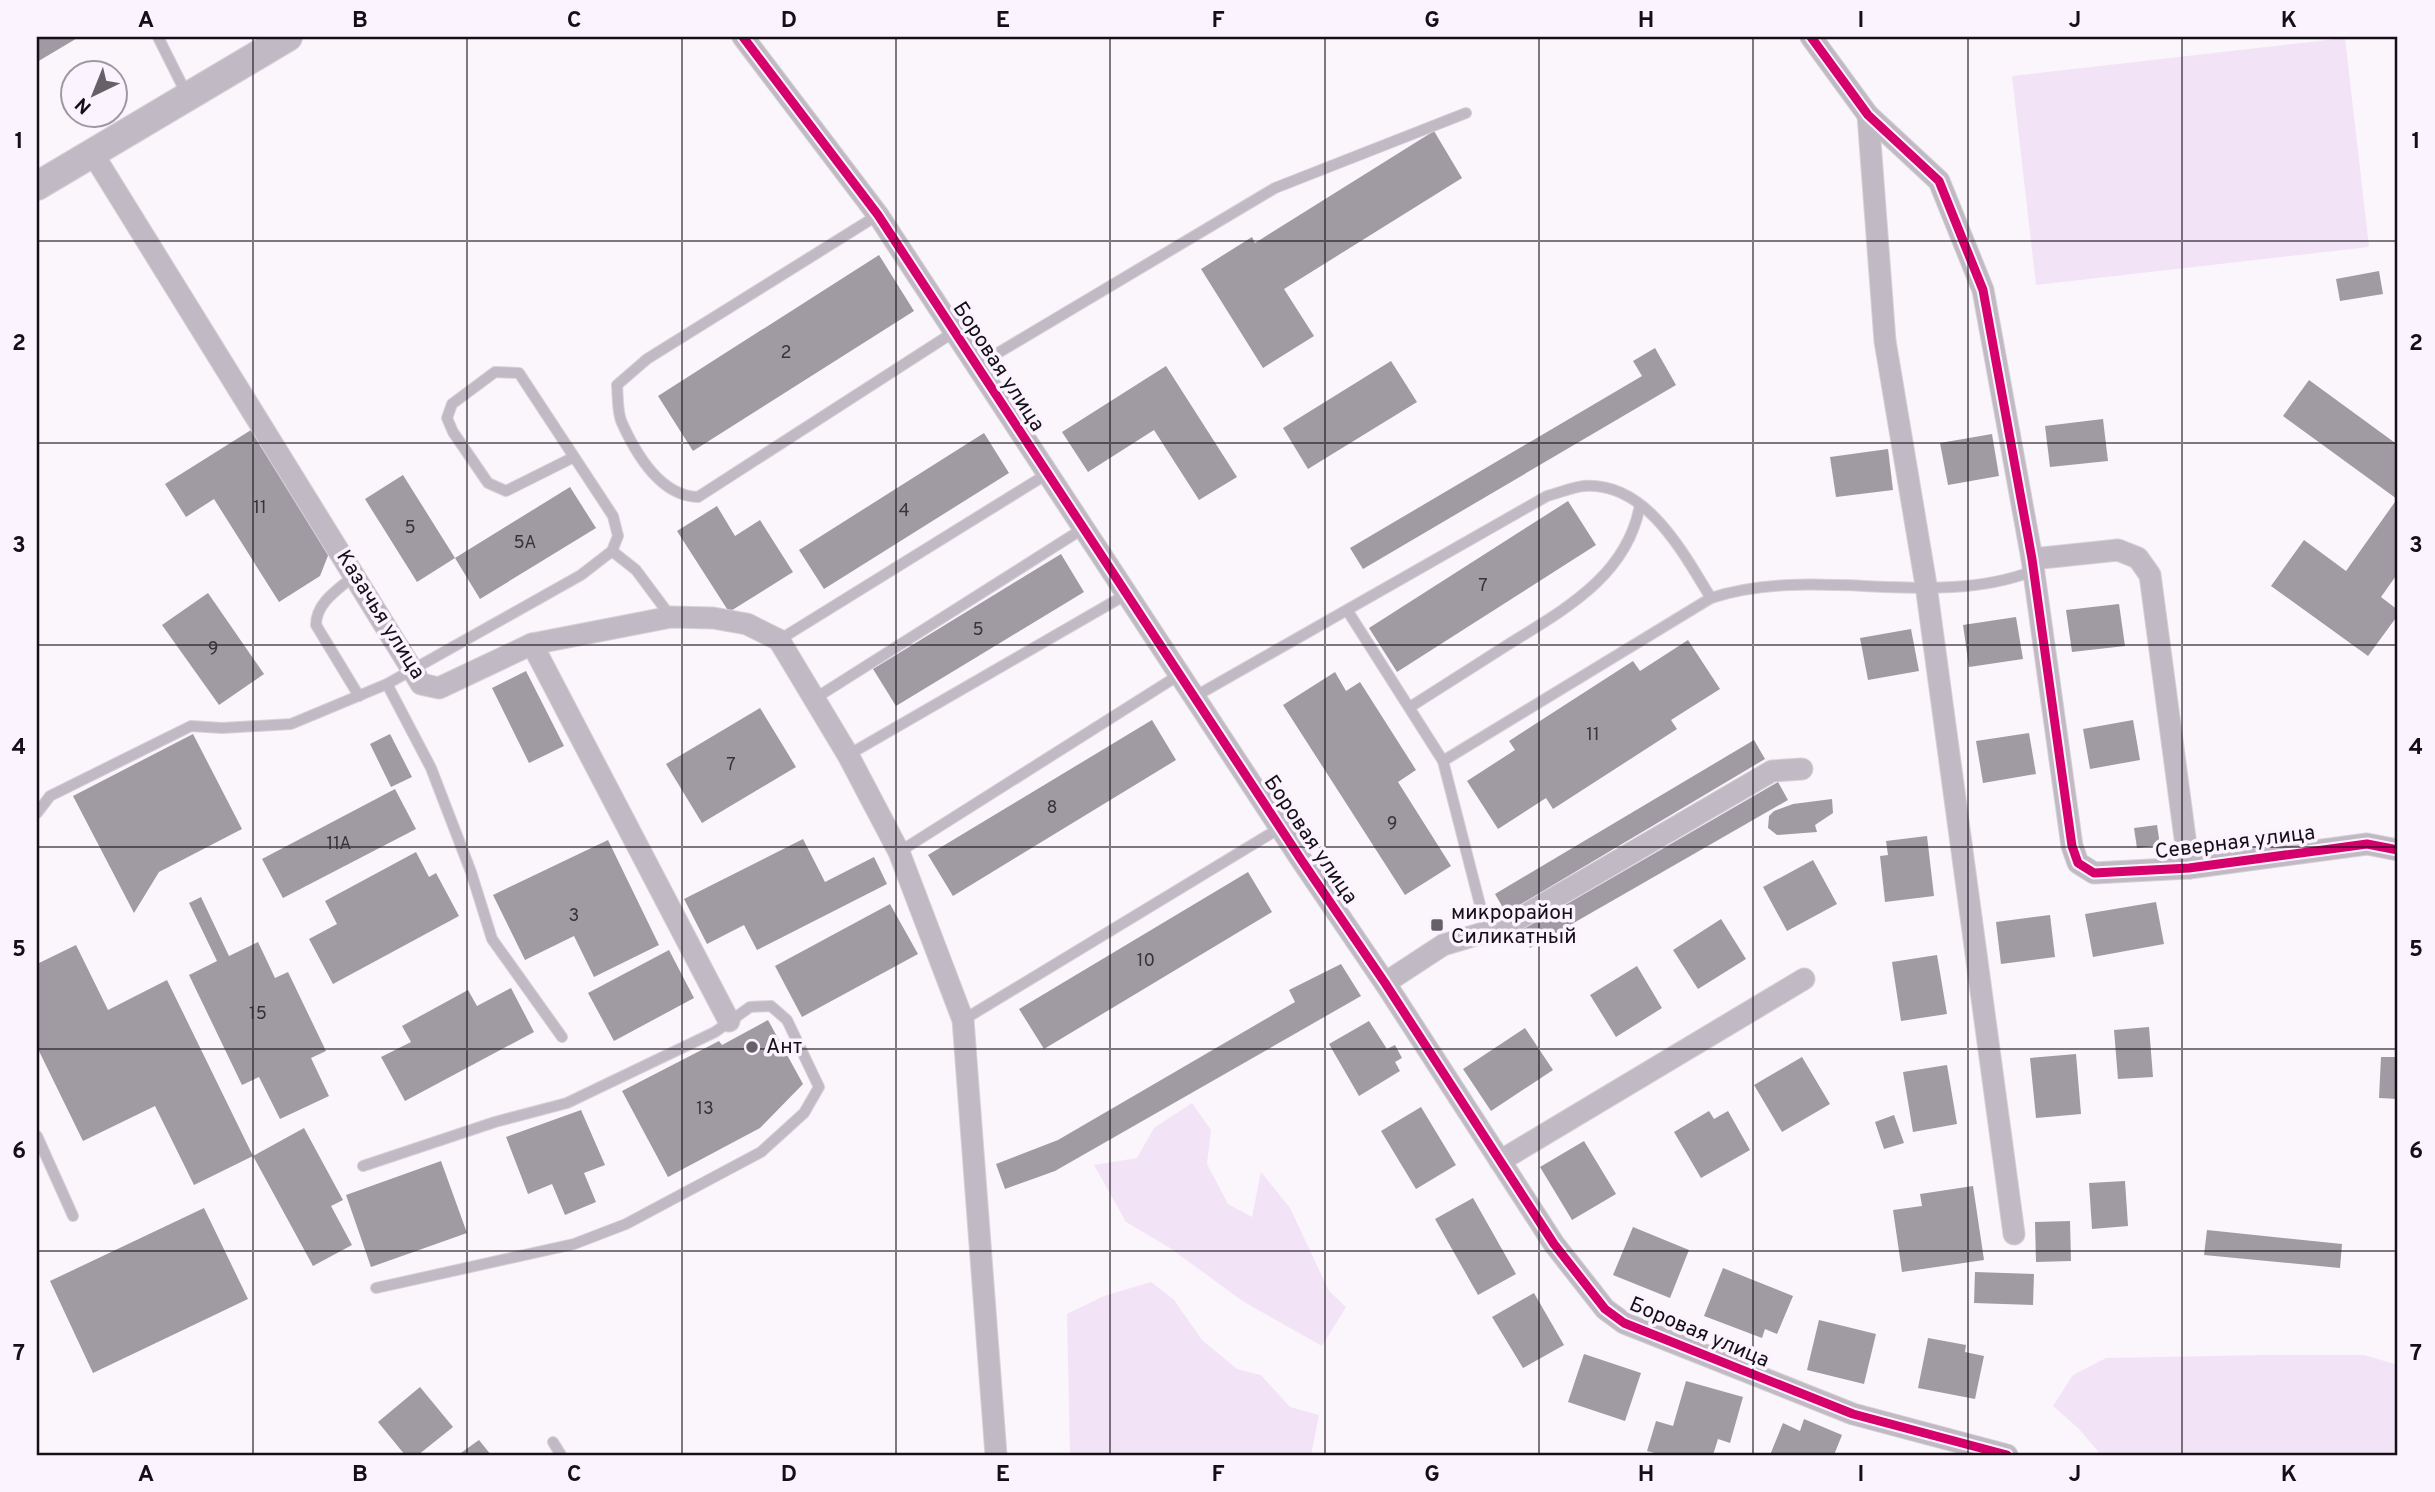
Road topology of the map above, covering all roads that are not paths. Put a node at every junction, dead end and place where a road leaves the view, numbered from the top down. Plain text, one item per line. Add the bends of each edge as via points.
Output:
1 (158, 37) edge
2 (288, 37) edge
3 (743, 37) edge
4 (1811, 37) edge
5 (187, 95) junction
6 (1466, 113) dead end
7 (1868, 115) junction
8 (93, 154) junction
9 (37, 186) edge
10 (878, 215) junction
11 (954, 332) junction
12 (976, 366) junction
13 (572, 458) junction
14 (1047, 474) junction
15 (1640, 505) junction
16 (1084, 528) junction
17 (612, 551) junction
18 (2033, 565) junction
19 (355, 575) junction
20 (1926, 585) junction
21 (1127, 594) junction
22 (1711, 598) junction
23 (1347, 610) junction
24 (671, 617) junction
25 (779, 640) junction
26 (532, 644) junction
27 (411, 669) junction
28 (1179, 675) junction
29 (387, 684) junction
30 (359, 696) junction
31 (1194, 698) junction
32 (814, 699) junction
33 (1410, 707) junction
34 (848, 755) junction
35 (1443, 761) junction
36 (1802, 769) dead end
37 (37, 813) edge
38 (1280, 828) junction
39 (2398, 850) edge
40 (899, 852) junction
41 (2189, 868) junction
42 (1487, 932) junction
43 (1804, 979) dead end
44 (1385, 983) junction
45 (963, 1020) junction
46 (729, 1021) junction
47 (562, 1037) dead end
48 (37, 1136) edge
49 (1500, 1161) junction
50 (363, 1166) dead end
51 (73, 1216) dead end
52 (2014, 1234) dead end
53 (376, 1288) dead end
54 (553, 1442) dead end
55 (561, 1455) edge
56 (996, 1455) edge
57 (2007, 1455) edge

1 - 5 lane
2 - 5 street
3 - 10 street, Боровая улица
4 - 7 street
5 - 8 street
6 - 12 lane via 1275,188
7 - 18 street via 1939,181 1983,290
7 - 20 street via 1885,341
8 - 9 street
8 - 19 street, Казачья улица
10 - 11 street, Боровая улица
10 - 11 lane via 647,359 617,384 620,421 658,481 685,497 698,498
11 - 12 street, Боровая улица
12 - 14 street, Боровая улица
13 - 13 lane via 506,491 488,483 453,432 447,418 452,404 495,372 519,373
13 - 17 lane via 613,516 618,536
14 - 16 street, Боровая улица
14 - 25 lane
15 - 22 lane via 1676,541
15 - 23 lane via 1604,488 1583,486 1547,496
15 - 33 lane via 1624,549 1584,596
16 - 21 street, Боровая улица
16 - 32 lane
17 - 24 lane via 636,570
17 - 27 lane via 581,575
18 - 20 lane via 1984,586
18 - 41 street, Северная улица via 2078,863 2094,873
18 - 41 street via 2118,550 2138,558 2150,575
19 - 27 street, Казачья улица
19 - 30 lane via 323,603 316,613 316,625
20 - 22 lane via 1779,583
20 - 52 street
21 - 28 street, Боровая улица
21 - 34 lane
22 - 35 lane
23 - 31 lane
23 - 33 lane
24 - 25 street, Казачья улица via 747,624
24 - 26 street, Казачья улица
25 - 32 street
26 - 27 street, Казачья улица via 439,688 421,684
26 - 46 street
27 - 29 lane
28 - 31 street, Боровая улица
28 - 40 lane
29 - 30 lane
29 - 47 lane via 431,768 492,939
30 - 37 lane via 291,724 222,729 191,726 50,796
31 - 38 street, Боровая улица
32 - 34 street
33 - 35 lane
34 - 40 street
35 - 42 lane
36 - 42 street via 1772,771 1506,926
38 - 44 street, Боровая улица
38 - 45 lane
39 - 41 street, Северная улица via 2367,844
40 - 45 street
42 - 44 street via 1443,945
43 - 49 street
44 - 49 street, Боровая улица
45 - 56 street
46 - 50 lane via 715,1032 566,1103
46 - 53 lane via 750,1007 771,1006 787,1020 819,1087 804,1113 761,1153 625,1224 574,1244
48 - 51 lane
49 - 57 street, Боровая улица via 1554,1244 1605,1309 1624,1324 1853,1414
54 - 55 lane

